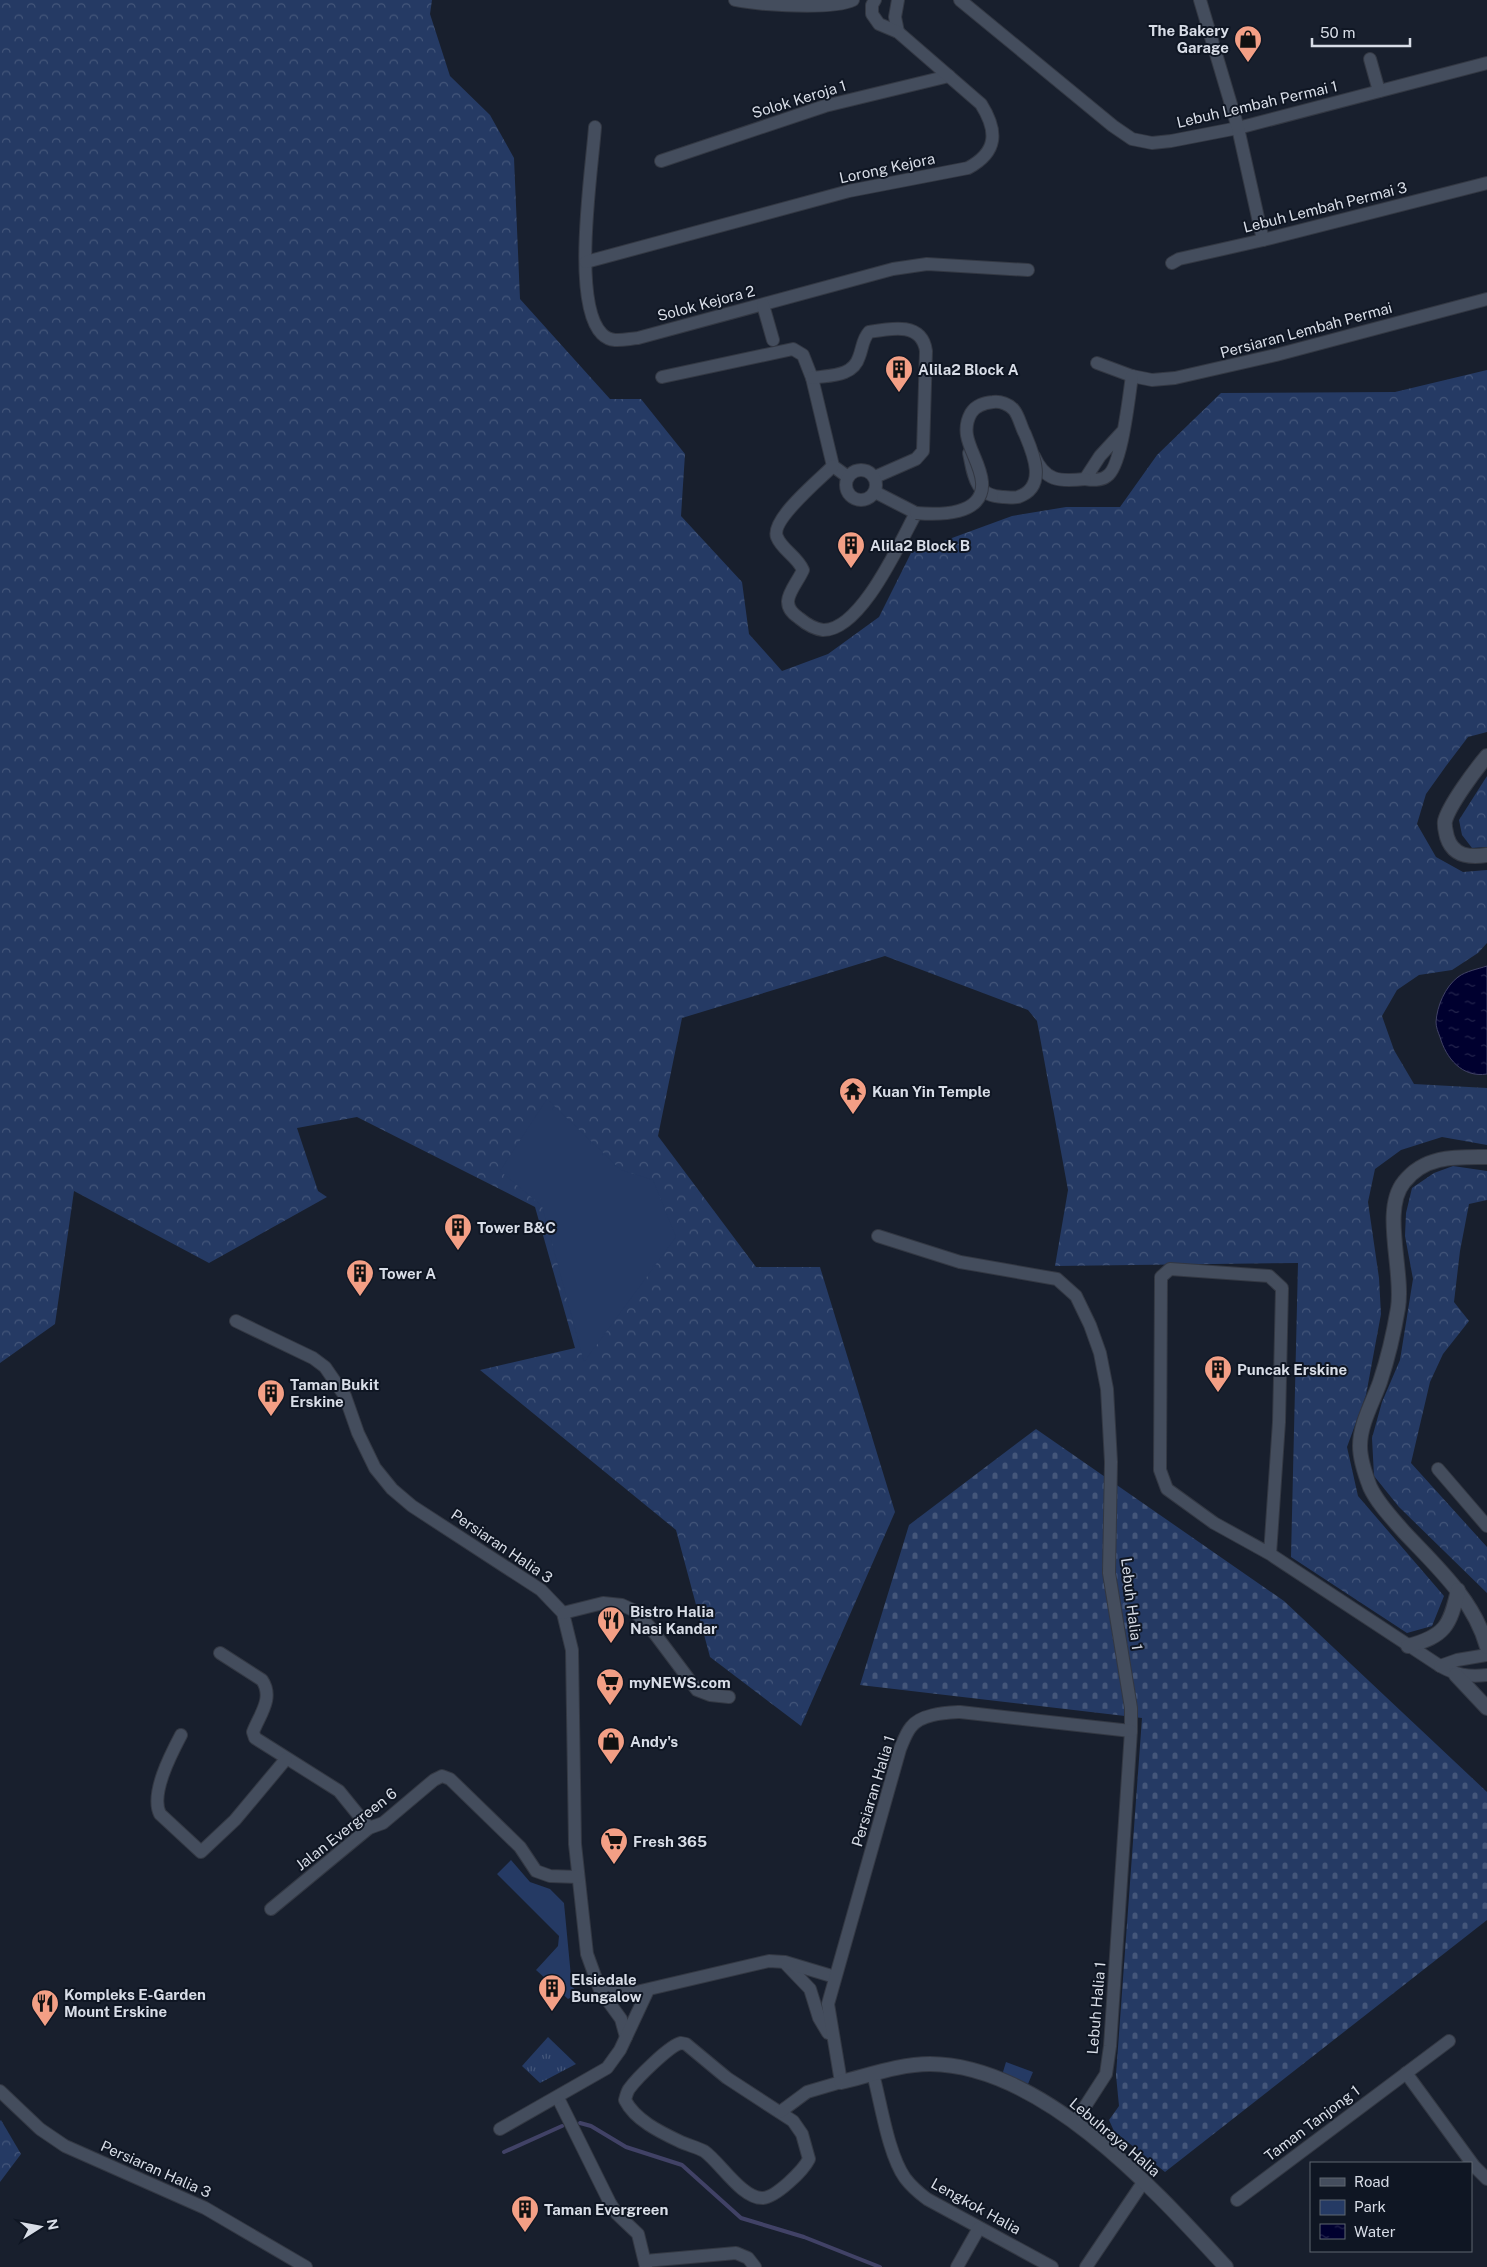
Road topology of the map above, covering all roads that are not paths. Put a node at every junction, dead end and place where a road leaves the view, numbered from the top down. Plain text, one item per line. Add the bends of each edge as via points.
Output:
1 (735, 0) edge
2 (853, 0) edge
3 (875, 0) edge
4 (898, 0) edge
5 (960, 0) edge
6 (1200, 0) edge
7 (898, 32) junction
8 (1370, 60) dead end
9 (1487, 63) edge
10 (949, 76) junction
11 (1378, 91) junction
12 (594, 127) dead end
13 (1238, 128) junction
14 (661, 161) dead end
15 (1487, 182) edge
16 (1263, 240) junction
17 (586, 262) junction
18 (1172, 263) dead end
19 (1028, 270) dead end
20 (1487, 299) edge
21 (763, 304) junction
22 (773, 340) dead end
23 (1097, 363) dead end
24 (1132, 376) junction
25 (662, 377) dead end
26 (812, 378) junction
27 (1123, 431) junction
28 (833, 466) junction
29 (848, 477) junction
30 (875, 477) junction
31 (1085, 480) junction
32 (875, 492) junction
33 (916, 513) junction
34 (1487, 756) edge
35 (1487, 854) edge
36 (1487, 1157) edge
37 (878, 1236) dead end
38 (236, 1320) dead end
39 (1438, 1470) dead end
40 (1487, 1526) edge
41 (1270, 1554) junction
42 (1458, 1590) junction
43 (563, 1613) junction
44 (1408, 1646) junction
45 (1487, 1648) edge
46 (220, 1653) dead end
47 (1487, 1655) edge
48 (1440, 1666) junction
49 (1456, 1675) junction
50 (1487, 1675) edge
51 (730, 1697) dead end
52 (1487, 1708) edge
53 (1130, 1731) junction
54 (181, 1735) dead end
55 (286, 1759) junction
56 (369, 1828) junction
57 (578, 1876) junction
58 (271, 1909) dead end
59 (784, 1962) junction
60 (593, 1976) junction
61 (835, 1977) junction
62 (648, 1990) junction
63 (626, 2037) junction
64 (1448, 2041) dead end
65 (833, 2042) junction
66 (1406, 2073) junction
67 (873, 2074) junction
68 (841, 2082) junction
69 (0, 2090) edge
70 (558, 2098) junction
71 (780, 2112) junction
72 (1075, 2122) junction
73 (500, 2129) dead end
74 (1471, 2162) edge
75 (1472, 2163) edge
76 (1487, 2179) edge
77 (1144, 2181) junction
78 (1237, 2200) dead end
79 (979, 2228) junction
80 (646, 2264) edge
81 (306, 2267) edge
82 (755, 2267) edge
83 (957, 2267) edge
84 (1052, 2267) edge
85 (1086, 2267) edge
86 (1226, 2267) edge

1 - 2 street via 829,4
3 - 7 street, Lorong Kejora via 872,14 879,24
4 - 7 street via 895,17
5 - 13 street, Lebuh Lembah Permai 1 via 1132,139 1152,143
6 - 13 street
7 - 10 street, Lorong Kejora
8 - 11 street
9 - 11 street, Lebuh Lembah Permai 1
10 - 14 street, Solok Keroja 1 via 825,106
10 - 17 street, Lorong Kejora via 981,104 989,116 993,132 991,149 968,168 849,191
11 - 13 street, Lebuh Lembah Permai 1
12 - 17 street, Solok Kejora 2
13 - 16 street
15 - 16 street, Lebuh Lembah Permai 3
16 - 18 street, Lebuh Lembah Permai 3
17 - 21 street, Solok Kejora 2 via 593,321 602,334 614,341 638,338
19 - 21 street, Solok Kejora 2 via 928,264 893,269
20 - 24 street, Persiaran Lembah Permai via 1200,374 1152,380
21 - 22 street
23 - 24 street, Persiaran Lembah Permai
24 - 27 street
25 - 26 street via 794,349 803,355
26 - 28 street
26 - 30 street via 849,371 856,365 864,338 870,332 907,329 920,335 926,351 923,451 916,459
27 - 31 street via 1100,456
27 - 31 street via 1116,465 1108,476
28 - 29 street
28 - 33 street via 784,515 776,528 780,543 800,562 803,570 787,605 790,613 808,624 822,630 834,628 848,618 876,587
29 - 30 street via 856,470 867,471
29 - 32 street via 846,487 855,499 869,498
30 - 32 street
31 - 33 street, bridge via 1070,481 1047,475 1040,468 1012,407 997,400 990,401 974,406 963,423 977,483 983,492 992,497 1018,497 1032,486 1036,462 1013,409 1000,401 985,403 974,408 966,421 965,433 982,481 981,491 976,501 953,512 937,515
32 - 33 street
34 - 35 main road via 1445,822 1449,843 1456,852 1467,856
36 - 42 main road via 1443,1158 1429,1162 1412,1173 1396,1194 1393,1228 1399,1270 1398,1307 1360,1446 1368,1481 1381,1504
37 - 53 street, Lebuh Halia 1 via 960,1262 1057,1279 1076,1296 1100,1353 1107,1389 1111,1462 1109,1574 1131,1708
38 - 43 street, Persiaran Halia 3 via 325,1367 345,1396 375,1468 392,1489 412,1506 542,1590
39 - 40 street
41 - 41 street via 1214,1523 1166,1489 1160,1470 1161,1277 1170,1269 1270,1276 1282,1288 1279,1422
41 - 44 street
42 - 44 main road via 1448,1625 1441,1633
42 - 45 main road via 1477,1620
43 - 51 street via 604,1603 633,1610 697,1690 710,1696
43 - 57 street, Persiaran Halia 3 via 572,1650 574,1823
44 - 48 street
46 - 55 street via 262,1680 266,1686 267,1701 253,1735
47 - 48 street
48 - 49 street
49 - 50 street
49 - 52 main road
53 - 61 street, Persiaran Halia 1 via 960,1712 940,1713 911,1726 900,1749
53 - 72 street, Lebuh Halia 1 via 1110,2046 1106,2074
54 - 55 street via 159,1788 157,1808 201,1852 235,1820
55 - 56 street via 339,1791
56 - 57 street, Jalan Evergreen 6 via 383,1823 442,1776 450,1779 520,1847 536,1871 550,1876
56 - 58 street, Jalan Evergreen 6
57 - 60 street, Persiaran Halia 3 via 586,1954
59 - 61 street
59 - 62 street via 761,1962
59 - 65 street via 810,1989 819,2018
60 - 62 street via 614,1993
60 - 63 street, Persiaran Halia 3 via 622,2019
61 - 65 street, Persiaran Halia 1 via 828,2004
62 - 63 street
63 - 70 street via 607,2068
64 - 66 street, Taman Tanjong 1
65 - 68 street, Persiaran Halia 1
66 - 74 street
66 - 78 street, Taman Tanjong 1
67 - 68 main road, Lebuhraya Halia
67 - 72 main road, Lebuhraya Halia via 930,2064 976,2072 1020,2089
67 - 79 street, Lengkok Halia via 894,2155 905,2178 927,2199
68 - 71 street via 808,2092
69 - 81 street, Persiaran Halia 3 via 40,2129 65,2146 204,2208
70 - 73 street
70 - 80 street via 610,2203 638,2234
71 - 71 street via 726,2078 681,2043 664,2054 629,2090 625,2100 644,2121 704,2152 737,2184 764,2198 788,2183 809,2160 802,2134 793,2121
72 - 77 main road, Lebuhraya Halia
75 - 76 street
77 - 85 street
77 - 86 main road, Lebuhraya Halia
79 - 83 street
79 - 84 street, Lengkok Halia
80 - 82 street via 736,2252 748,2258

